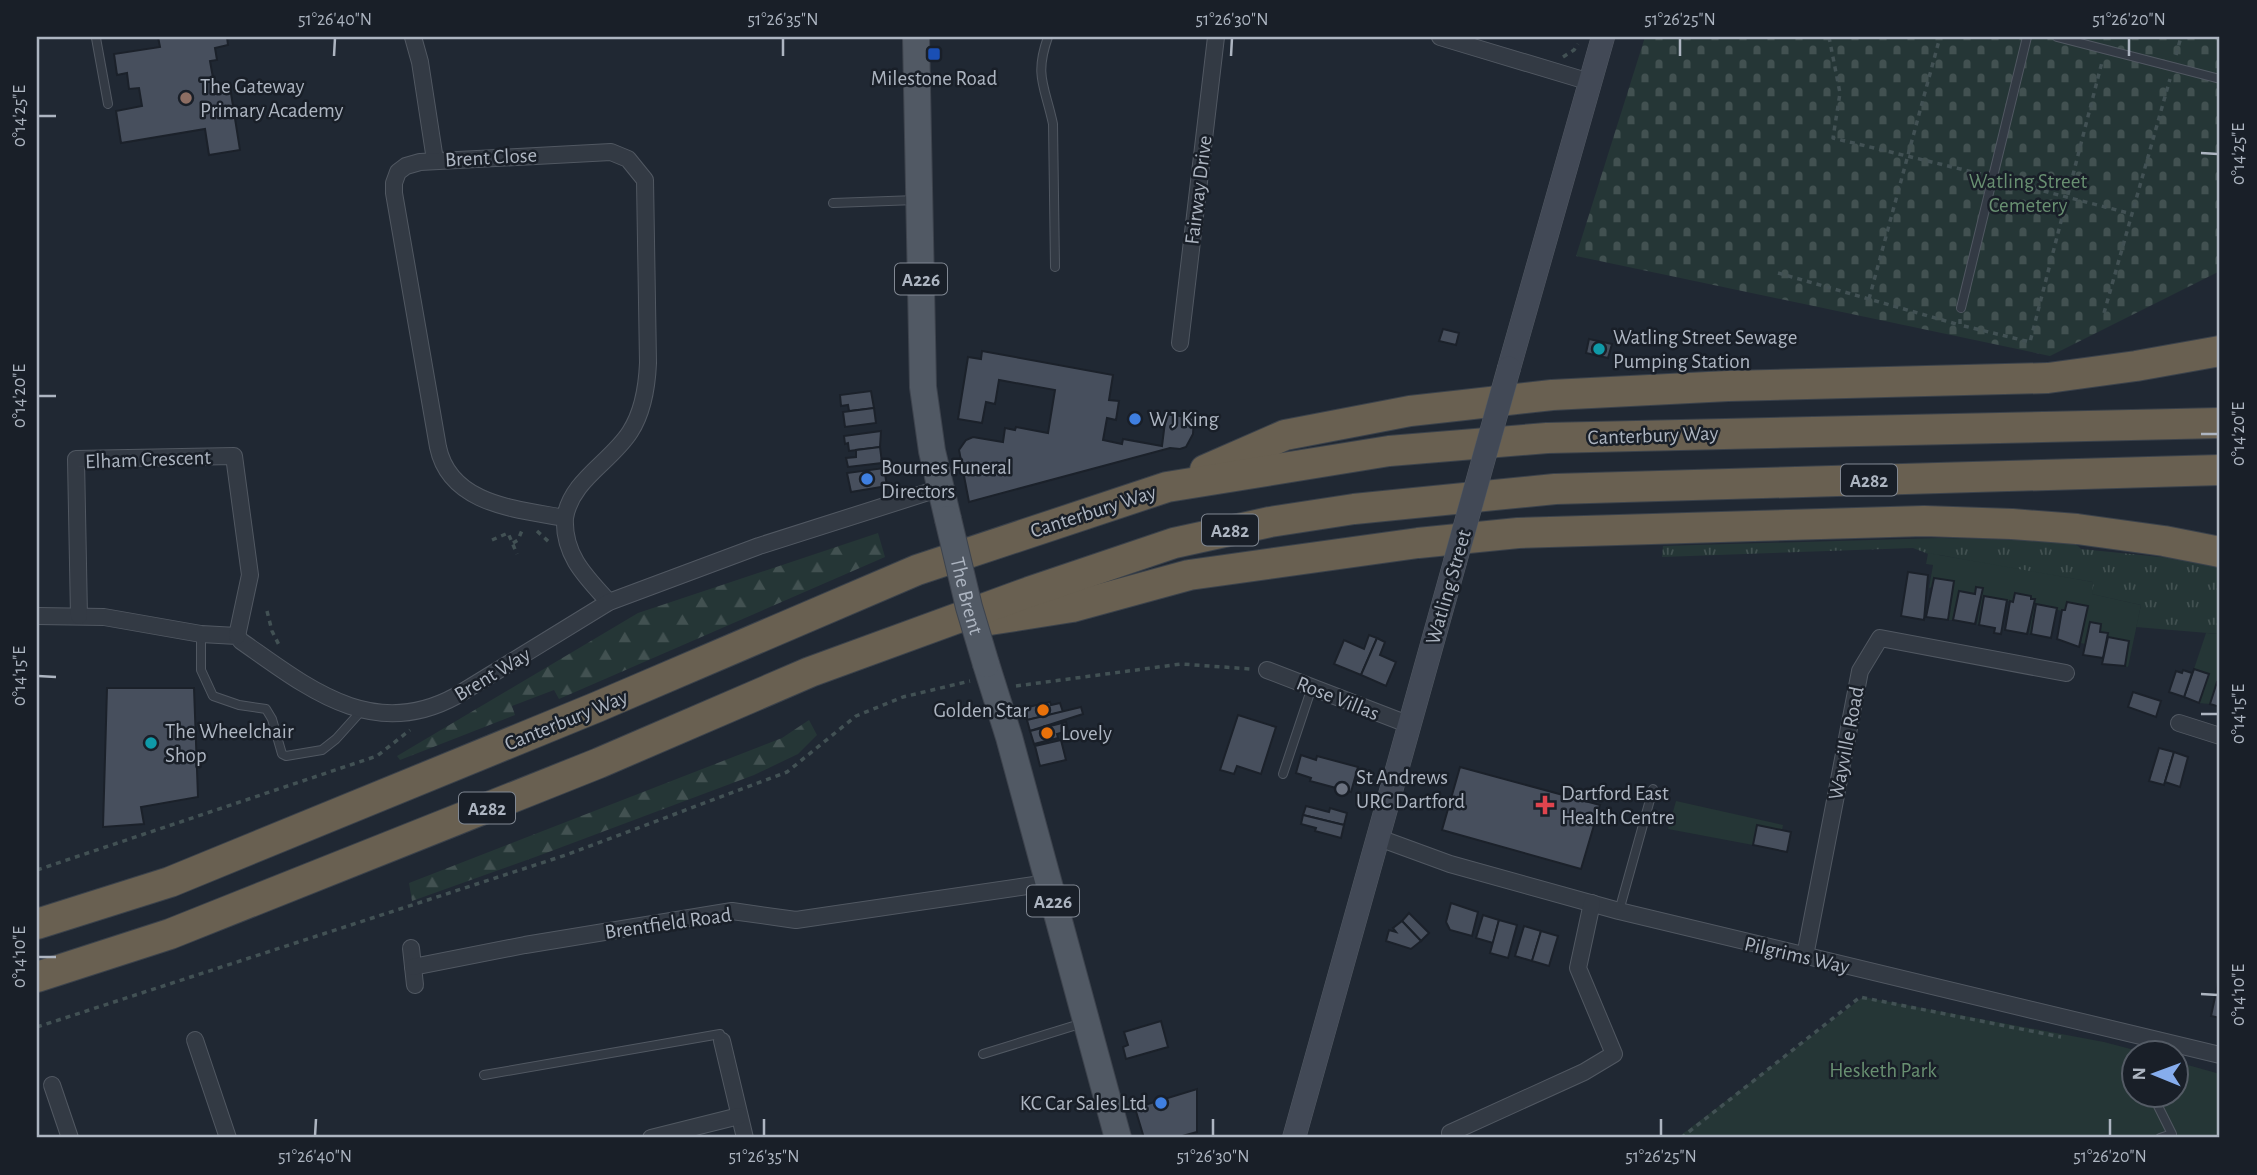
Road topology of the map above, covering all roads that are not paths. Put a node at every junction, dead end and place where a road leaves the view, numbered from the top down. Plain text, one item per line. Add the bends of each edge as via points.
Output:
1 (98, 37) edge
2 (412, 37) edge
3 (916, 37) edge
4 (1048, 37) edge
5 (1216, 37) edge
6 (1440, 37) edge
7 (1603, 37) edge
8 (2027, 37) edge
9 (2057, 37) edge
10 (2220, 79) edge
11 (1590, 82) junction
12 (108, 104) dead end
13 (435, 160) junction
14 (919, 200) junction
15 (833, 203) dead end
16 (1055, 267) dead end
17 (1961, 308) road end
18 (1180, 343) dead end
19 (2220, 351) edge
20 (2220, 423) edge
21 (2220, 470) edge
22 (1167, 487) junction
23 (941, 488) junction
24 (565, 519) junction
25 (2220, 552) edge
26 (608, 601) junction
27 (79, 615) junction
28 (37, 616) edge
29 (934, 627) junction
30 (201, 634) junction
31 (237, 636) junction
32 (1267, 670) road end
33 (2066, 673) dead end
34 (1312, 687) junction
35 (363, 709) junction
36 (2179, 723) dead end
37 (1410, 725) junction
38 (2220, 736) edge
39 (1283, 774) dead end
40 (1653, 789) dead end
41 (1380, 838) junction
42 (1048, 883) junction
43 (1592, 904) junction
44 (1619, 911) junction
45 (37, 924) edge
46 (411, 948) dead end
47 (1805, 956) junction
48 (413, 967) junction
49 (37, 977) edge
50 (415, 985) dead end
51 (1086, 1022) junction
52 (2146, 1036) joint
53 (195, 1040) dead end
54 (722, 1041) joint
55 (983, 1054) dead end
56 (2220, 1055) edge
57 (484, 1076) dead end
58 (52, 1085) dead end
59 (2159, 1108) edge
60 (739, 1116) junction
61 (1450, 1133) dead end
62 (70, 1138) edge
63 (228, 1138) edge
64 (651, 1138) edge
65 (745, 1138) edge
66 (1118, 1138) edge
67 (1294, 1138) edge
68 (2160, 1138) edge

1 - 12 lane
2 - 13 street
3 - 14 main road, The Brent / A226
4 - 16 lane via 1040,64 1053,124
5 - 18 street, Fairway Drive
6 - 11 street
7 - 11 main road, Watling Street
8 - 17 lane
9 - 10 lane
11 - 37 main road, Watling Street, bridge
13 - 24 street, Brent Close via 404,167 395,177 394,190 441,460 454,480 479,497
13 - 24 street, Brent Close via 611,152 628,159 645,180 645,392 631,431 573,496
14 - 15 lane
14 - 23 main road, The Brent / A226 via 923,387
19 - 22 highway via 2048,378 1552,395 1410,411 1285,435
20 - 22 highway, Canterbury Way / A282 via 1547,438 1389,452
21 - 29 highway, A282 via 1555,489 1354,509 1174,542
22 - 45 highway, Canterbury Way / A282 via 916,570 170,882
23 - 26 street, Brent Way
23 - 42 main road, The Brent / A226, bridge via 969,607
24 - 26 street via 566,540 575,562
25 - 29 highway via 2059,527 1924,521 1518,533 1189,575 1038,614
26 - 35 street, Brent Way via 444,702 398,712
27 - 28 street
27 - 30 street
27 - 31 street, Elham Crescent via 76,459 234,456 250,575
29 - 49 highway, A282 via 810,672 598,763 170,934
30 - 31 street
30 - 35 lane via 201,670 213,696 266,709 286,756 322,750
31 - 35 street, Brent Way via 311,689
32 - 34 street, Rose Villas
33 - 47 street, Wayville Road via 1880,638 1860,671
34 - 37 street, Rose Villas
34 - 39 lane
36 - 38 street
37 - 41 main road, Watling Street
40 - 44 lane
41 - 43 street, Pilgrims Way via 1450,864
41 - 67 main road, Watling Street
42 - 48 street, Brentfield Road via 796,920 732,911
42 - 51 main road, The Brent / A226
43 - 44 street, Pilgrims Way
43 - 61 street via 1578,968 1614,1054
44 - 47 street, Pilgrims Way
46 - 48 street
47 - 52 street, Pilgrims Way
48 - 50 street
51 - 55 lane
51 - 66 main road, The Brent / A226
52 - 56 street, Pilgrims Way
53 - 63 street
54 - 57 lane via 720,1034
54 - 60 street
58 - 62 street
59 - 68 lane via 2172,1134
60 - 64 street
60 - 65 street

